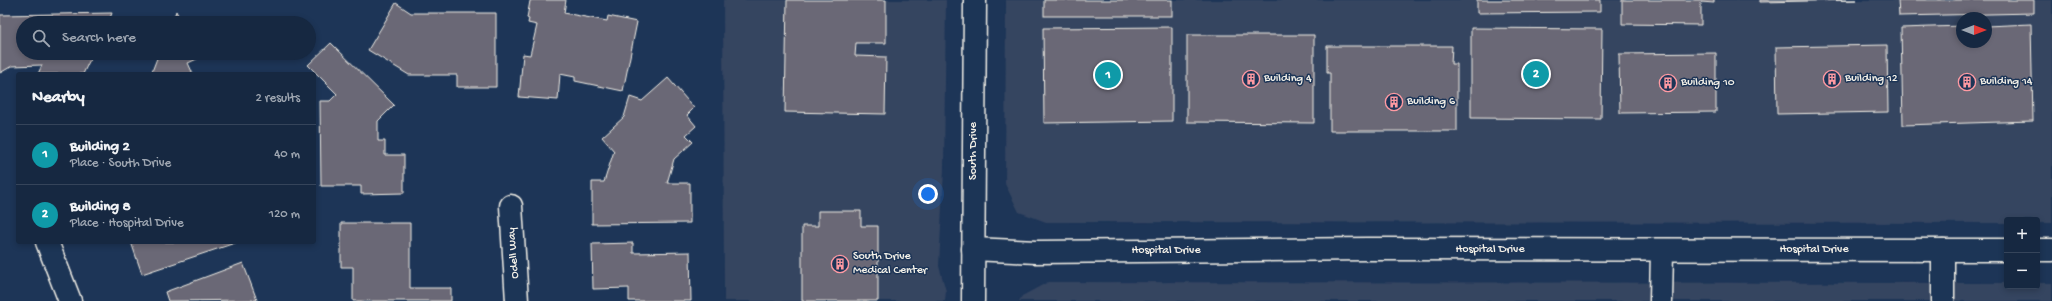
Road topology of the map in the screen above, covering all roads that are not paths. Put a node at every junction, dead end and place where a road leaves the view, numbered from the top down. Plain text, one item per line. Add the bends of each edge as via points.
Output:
1 (975, 0) edge
2 (511, 206) dead end
3 (48, 244) edge
4 (973, 249) junction
5 (1662, 250) junction
6 (1943, 250) junction
7 (2004, 250) edge
8 (2040, 250) edge
9 (2052, 250) edge
10 (70, 301) edge
11 (516, 301) edge
12 (973, 301) edge
13 (1661, 301) edge
14 (1943, 301) edge

1 - 4 street, South Drive
2 - 11 street, Odell Way
3 - 10 street
4 - 5 street, Hospital Drive via 1036,252
4 - 12 street, South Drive
5 - 6 street, Hospital Drive
5 - 13 street
6 - 7 street, Hospital Drive
6 - 14 street
8 - 9 street

